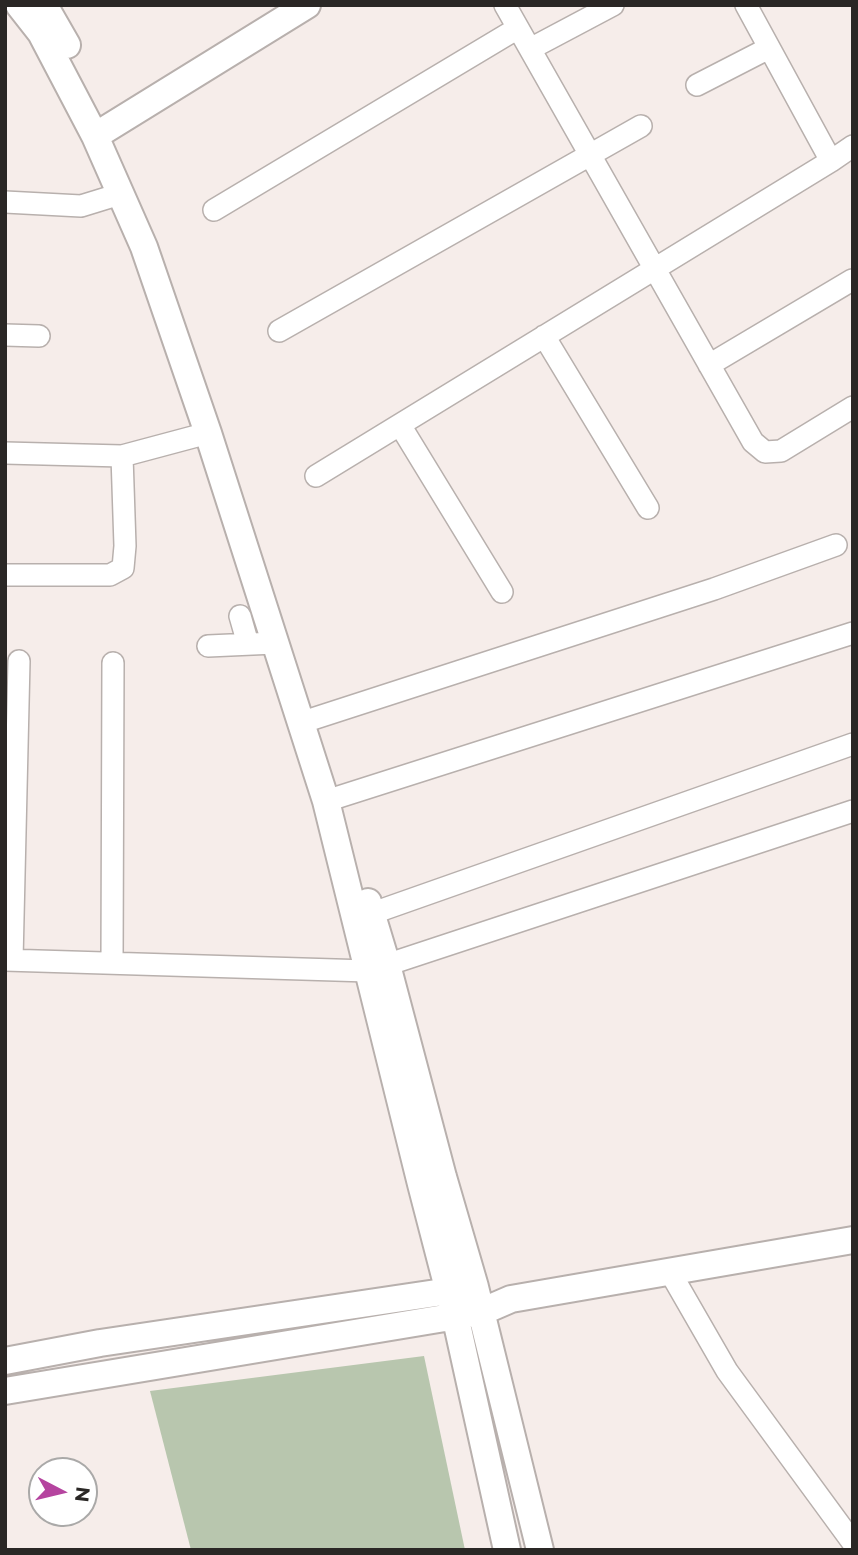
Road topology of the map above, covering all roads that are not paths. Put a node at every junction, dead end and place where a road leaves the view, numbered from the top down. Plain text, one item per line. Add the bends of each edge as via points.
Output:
1 (19, 5) edge
2 (44, 5) edge
3 (307, 5) edge
4 (505, 5) edge
5 (613, 5) edge
6 (746, 5) edge
7 (518, 28) junction
8 (769, 48) junction
9 (530, 49) junction
10 (697, 85) dead end
11 (640, 126) dead end
12 (102, 131) junction
13 (853, 146) edge
14 (590, 155) junction
15 (831, 161) junction
16 (120, 194) junction
17 (5, 202) edge
18 (214, 210) dead end
19 (654, 269) junction
20 (852, 280) edge
21 (279, 331) dead end
22 (5, 335) edge
23 (544, 336) junction
24 (39, 337) dead end
25 (709, 365) junction
26 (195, 379) junction
27 (853, 407) edge
28 (400, 425) junction
29 (208, 432) junction
30 (5, 453) edge
31 (122, 456) junction
32 (316, 476) dead end
33 (239, 505) junction
34 (648, 508) dead end
35 (836, 545) dead end
36 (5, 575) edge
37 (502, 592) dead end
38 (240, 616) dead end
39 (853, 633) edge
40 (275, 643) junction
41 (248, 644) junction
42 (208, 646) dead end
43 (19, 661) dead end
44 (113, 663) dead end
45 (308, 720) junction
46 (853, 744) edge
47 (333, 799) junction
48 (853, 811) edge
49 (363, 917) junction
50 (8, 960) edge
51 (112, 963) junction
52 (377, 968) junction
53 (432, 1181) junction
54 (853, 1240) edge
55 (670, 1272) junction
56 (478, 1299) junction
57 (451, 1303) junction
58 (5, 1361) edge
59 (5, 1391) edge
60 (853, 1543) edge
61 (507, 1550) edge
62 (540, 1550) edge

1 - 12 street
2 - 12 street
3 - 12 street
4 - 7 street
5 - 9 street
6 - 8 street
7 - 9 street
7 - 18 street
8 - 10 street
8 - 15 street
9 - 14 street
11 - 14 street
12 - 16 street
12 - 26 street via 158,239
13 - 15 street
14 - 19 street
14 - 21 street
15 - 19 street
16 - 17 street via 82,206
16 - 26 street
19 - 23 street
19 - 25 street
20 - 25 street
22 - 24 street
23 - 28 street
23 - 34 street
25 - 27 street via 753,442 765,452 781,451
26 - 29 street
26 - 33 street
28 - 32 street
28 - 37 street
29 - 31 street
29 - 33 street
30 - 31 street
31 - 36 street via 123,568 110,575
33 - 40 street
33 - 45 street
35 - 45 street
38 - 41 street
39 - 47 street
40 - 41 street
40 - 45 street
41 - 42 street
43 - 50 street
44 - 51 street
45 - 47 street
46 - 49 street
47 - 49 street
48 - 52 street
49 - 52 street
50 - 51 street
51 - 52 street
52 - 53 street
53 - 56 street
53 - 57 street
54 - 55 street
55 - 56 street via 511,1299
55 - 60 street via 727,1371
56 - 57 street
56 - 62 street
57 - 58 street via 100,1343
57 - 59 street
57 - 61 street

